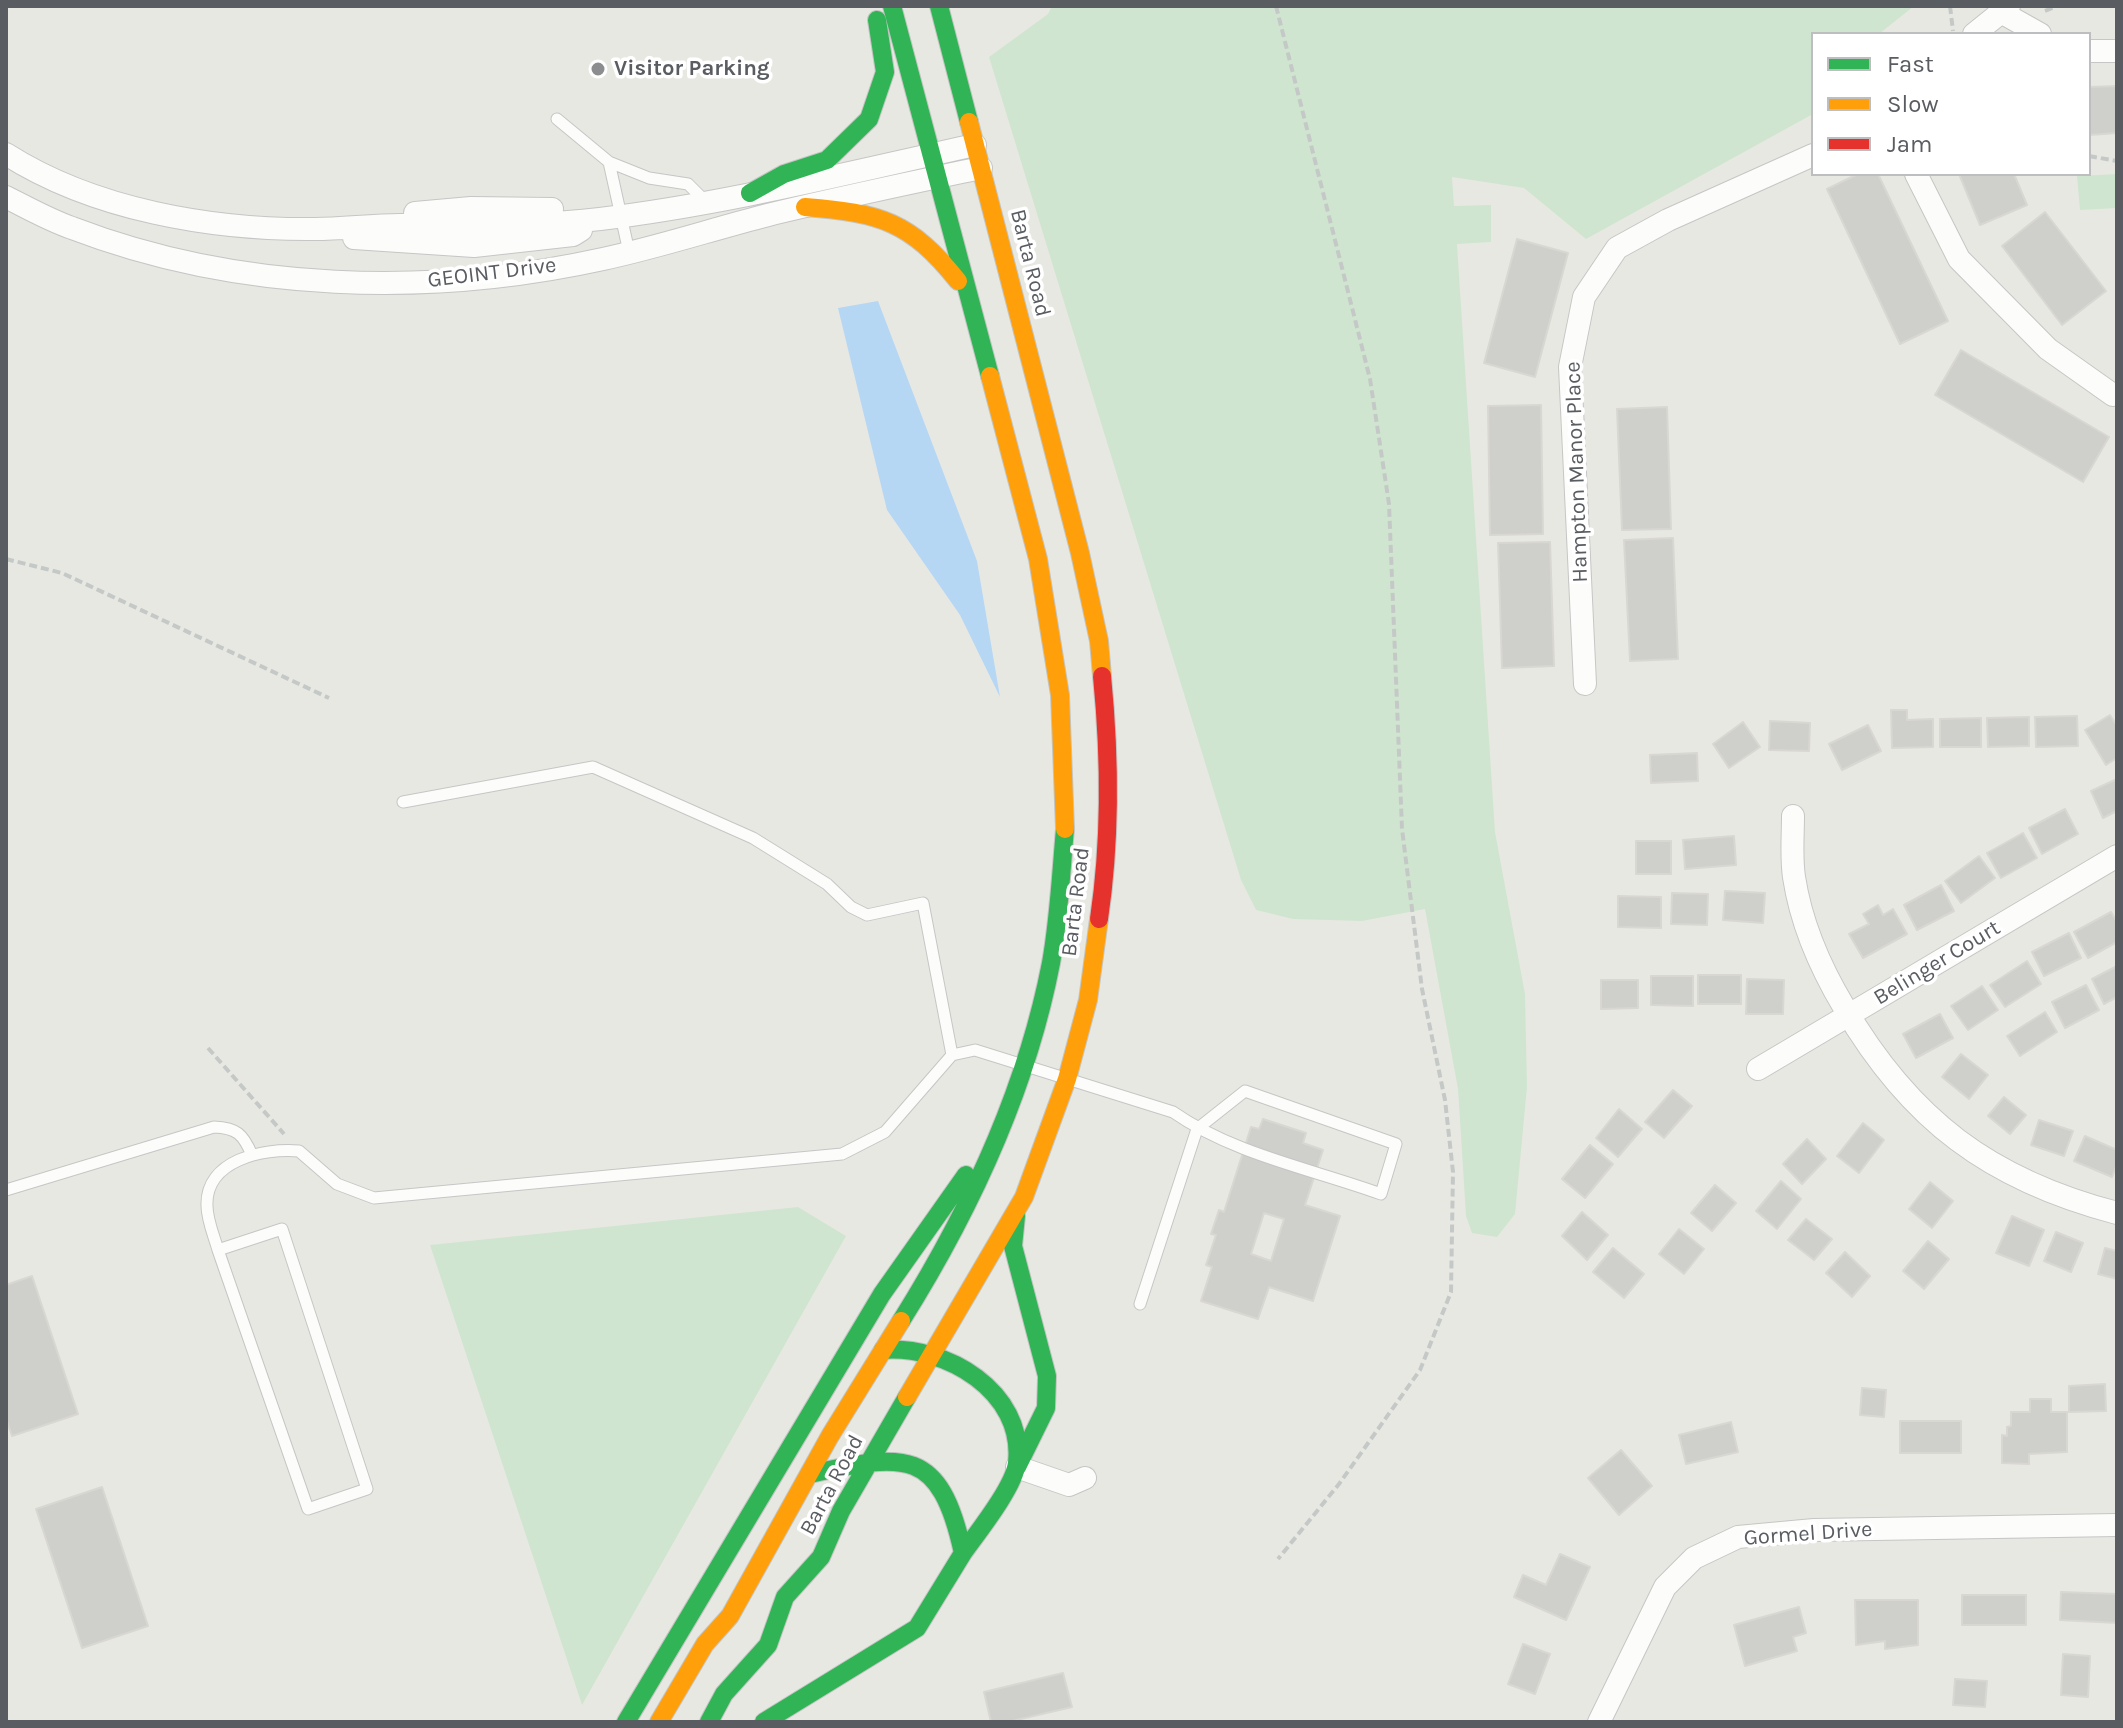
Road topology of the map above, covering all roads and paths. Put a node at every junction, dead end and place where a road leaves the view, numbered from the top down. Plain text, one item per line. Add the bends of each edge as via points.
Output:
1 (874, 6) edge
2 (892, 6) edge
3 (939, 6) edge
4 (1276, 6) edge
5 (1950, 6) edge
6 (2004, 9) edge
7 (1953, 32) edge
8 (1976, 32) edge
9 (2037, 32) edge
10 (2091, 51) edge
11 (2117, 51) edge
12 (557, 119) dead end
13 (975, 145) junction
14 (6, 154) edge
15 (930, 155) junction
16 (1811, 156) edge
17 (2091, 156) edge
18 (2117, 161) edge
19 (609, 162) junction
20 (981, 168) junction
21 (1917, 176) edge
22 (935, 178) junction
23 (750, 193) junction
24 (6, 197) edge
25 (705, 201) junction
26 (805, 207) junction
27 (610, 217) junction
28 (313, 229) junction
29 (629, 252) junction
30 (964, 287) junction
31 (2113, 395) dead end
32 (6, 559) edge
33 (1585, 684) dead end
34 (329, 698) dead end
35 (403, 802) dead end
36 (1793, 816) dead end
37 (2117, 856) edge
38 (1848, 1015) junction
39 (208, 1048) dead end
40 (952, 1055) junction
41 (1024, 1067) junction
42 (1758, 1069) dead end
43 (1067, 1079) junction
44 (1197, 1129) junction
45 (996, 1140) junction
46 (299, 1151) junction
47 (252, 1155) junction
48 (6, 1190) edge
49 (1016, 1210) junction
50 (2117, 1213) edge
51 (218, 1250) junction
52 (1140, 1304) dead end
53 (883, 1350) junction
54 (935, 1355) junction
55 (873, 1460) junction
56 (1017, 1467) junction
57 (810, 1474) junction
58 (1085, 1478) dead end
59 (2117, 1525) edge
60 (963, 1553) junction
61 (1278, 1559) dead end
62 (631, 1717) edge
63 (659, 1722) edge
64 (709, 1722) edge
65 (764, 1722) edge
66 (1599, 1722) edge

1 - 23 street via 885,72 869,119 827,160 784,174
2 - 15 street, Barta Road
3 - 13 street, Barta Road
4 - 61 path via 1370,379 1389,504 1402,829 1453,1172 1451,1292 1420,1370
5 - 7 path
6 - 8 street
6 - 9 street
10 - 11 street
12 - 19 lane
13 - 15 street, GEOINT Drive
13 - 20 street, Barta Road
14 - 28 street, GEOINT Drive via 101,198 216,224
15 - 22 street, Barta Road
15 - 23 street, GEOINT Drive
16 - 33 street, Hampton Manor Place via 1617,248 1584,297 1570,367
17 - 18 path
19 - 25 lane via 649,178 688,184
19 - 27 lane
20 - 22 street, GEOINT Drive
20 - 43 street, Barta Road via 1099,641 1108,739 1107,865 1088,1000
21 - 31 street via 1959,259 2048,349
22 - 26 street, GEOINT Drive
22 - 30 street, Barta Road
23 - 25 street, GEOINT Drive
24 - 29 street, GEOINT Drive via 71,228 160,255 230,270 349,283 476,278
25 - 27 street, GEOINT Drive
26 - 29 street, GEOINT Drive
26 - 30 street via 854,210 890,222 925,242
27 - 28 street, GEOINT Drive via 572,209 471,208
27 - 28 street, GEOINT Drive via 573,235 474,246 366,240
27 - 29 lane
30 - 41 street, Barta Road via 1038,559 1060,695 1066,822 1051,962
32 - 34 path via 62,573
35 - 40 lane via 593,767 753,838 867,915 923,903
36 - 38 street via 1794,875 1802,912 1825,975
37 - 38 street, Belinger Court
38 - 42 street, Belinger Court
38 - 50 street via 1879,1064 1935,1123 2029,1183
39 - 46 path
40 - 41 lane via 975,1050
40 - 46 lane via 885,1132 842,1154 374,1198 337,1184
41 - 43 lane
41 - 45 street, Barta Road
43 - 44 lane via 1173,1112
43 - 49 street, Barta Road
44 - 44 lane via 1381,1194 1396,1144 1245,1091
44 - 52 lane
45 - 53 street, Barta Road via 948,1246
45 - 62 street via 882,1294
46 - 47 lane
47 - 48 lane via 243,1135 214,1127
47 - 51 lane via 225,1167 207,1194
49 - 54 street, Barta Road
49 - 56 street via 1013,1246 1047,1376 1046,1408
51 - 51 lane via 308,1509 367,1489 282,1229
53 - 54 street via 903,1345
53 - 57 street, Barta Road
54 - 55 street, Barta Road
54 - 56 street via 982,1383 1005,1407 1015,1432
55 - 57 street
55 - 60 street via 912,1463 936,1477 952,1507
55 - 64 street, Barta Road via 841,1511 821,1557 785,1597 768,1645 724,1694
56 - 58 street via 1069,1485
56 - 60 street
57 - 63 street, Barta Road via 730,1616 705,1644
59 - 66 street, Gormel Drive via 1759,1533 1714,1546 1665,1587
60 - 65 street via 917,1628

